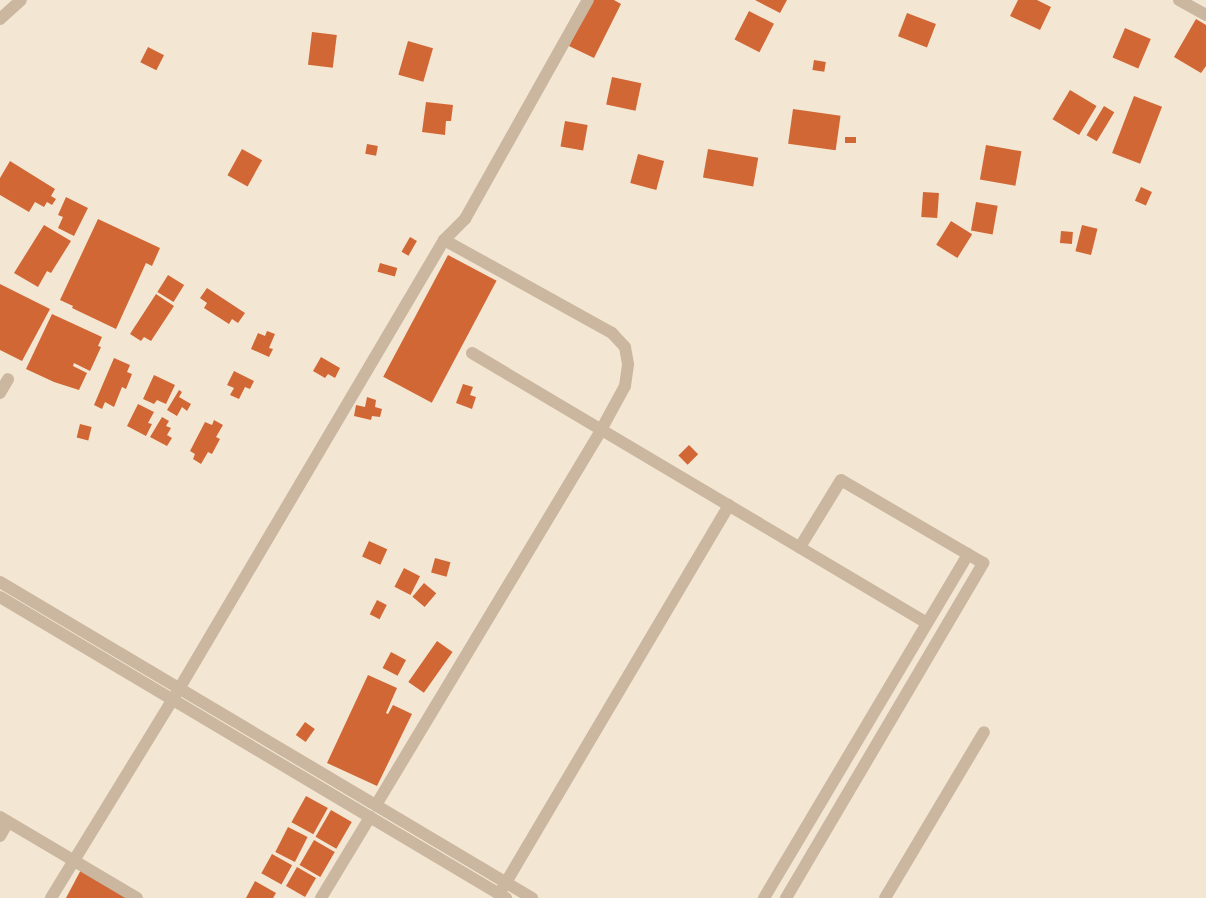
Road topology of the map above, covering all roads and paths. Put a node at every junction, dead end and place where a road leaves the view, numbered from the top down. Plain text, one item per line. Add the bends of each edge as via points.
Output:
1 (21, 0) edge
2 (588, 0) edge
3 (1179, 0) edge
4 (1206, 15) edge
5 (0, 19) edge
6 (444, 240) junction
7 (472, 353) dead end
8 (8, 379) dead end
9 (0, 393) edge
10 (601, 430) junction
11 (730, 505) junction
12 (800, 547) junction
13 (968, 554) junction
14 (0, 582) edge
15 (0, 596) edge
16 (927, 623) junction
17 (176, 694) junction
18 (984, 732) dead end
19 (376, 805) junction
20 (370, 817) junction
21 (4, 820) edge
22 (0, 836) edge
23 (73, 860) junction
24 (506, 882) junction
25 (501, 897) edge
26 (51, 898) edge
27 (137, 898) edge
28 (321, 898) edge
29 (532, 898) edge
30 (764, 898) edge
31 (786, 898) edge
32 (885, 898) edge

1 - 5 street
2 - 6 street via 465,219
3 - 4 street
6 - 10 street via 612,333 625,347 628,364 625,386
6 - 17 street
7 - 10 street
8 - 9 street
10 - 11 street
10 - 19 street
11 - 12 street
11 - 24 street
12 - 13 street via 840,480
12 - 16 street
13 - 16 street
13 - 31 street via 983,563
14 - 17 street
15 - 17 street
16 - 30 street
17 - 19 street
17 - 20 street
17 - 23 street
18 - 32 street
19 - 24 street
20 - 25 street
20 - 28 street
21 - 22 street
21 - 23 street
23 - 26 street
23 - 27 street
24 - 25 street
24 - 29 street

